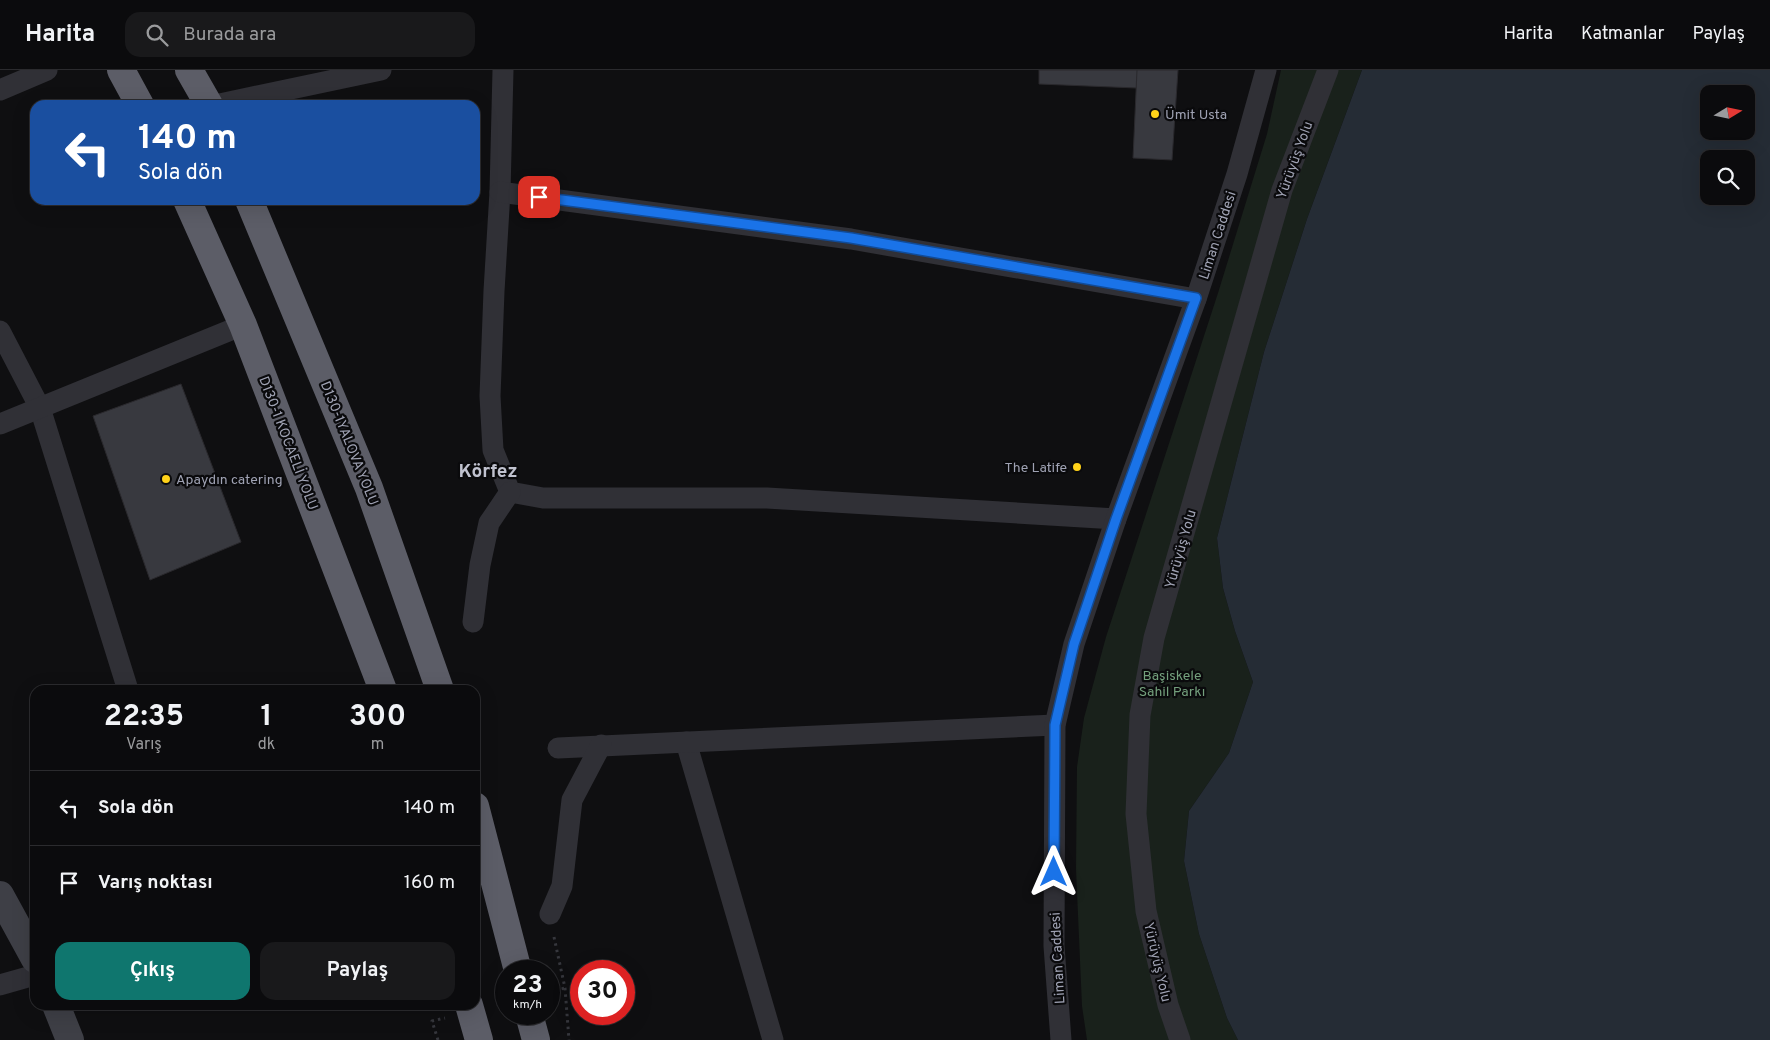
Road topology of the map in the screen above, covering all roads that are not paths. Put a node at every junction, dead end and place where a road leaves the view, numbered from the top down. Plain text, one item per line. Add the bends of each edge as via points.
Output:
1 (47, 70) edge
2 (121, 70) edge
3 (189, 70) edge
4 (503, 70) edge
5 (1266, 70) edge
6 (1328, 70) edge
7 (372, 71) edge
8 (0, 90) edge
9 (137, 100) edge
10 (206, 100) edge
11 (237, 100) edge
12 (500, 192) junction
13 (189, 205) edge
14 (251, 205) edge
15 (1196, 298) junction
16 (243, 325) junction
17 (0, 331) edge
18 (40, 408) junction
19 (0, 424) edge
20 (510, 492) junction
21 (1116, 519) junction
22 (473, 622) dead end
23 (126, 685) edge
24 (381, 685) edge
25 (438, 685) edge
26 (1055, 725) junction
27 (686, 742) junction
28 (601, 745) junction
29 (558, 748) dead end
30 (480, 825) edge
31 (0, 895) edge
32 (550, 914) road end
33 (30, 950) edge
34 (515, 960) edge
35 (30, 976) edge
36 (0, 985) edge
37 (58, 1010) edge
38 (471, 1010) edge
39 (532, 1025) edge
40 (70, 1040) edge
41 (479, 1040) edge
42 (536, 1040) edge
43 (772, 1040) edge
44 (1061, 1040) edge
45 (1180, 1040) edge

1 - 8 street
2 - 9 highway
3 - 10 highway
4 - 12 street
5 - 15 street, Liman Caddesi via 1237,174
6 - 45 street, Yürüyüş Yolu via 1282,190 1154,638 1140,715 1136,814 1146,911 1168,1005
7 - 11 street
12 - 15 street via 851,238
12 - 20 street via 490,396 494,450
13 - 16 highway, D130-1 KOCAELİ YOLU
14 - 25 highway, D130-1YALOVA YOLU via 369,488
15 - 21 street, Liman Caddesi
16 - 18 street
16 - 24 highway, D130-1 KOCAELİ YOLU
17 - 18 street
18 - 19 street
18 - 23 street
20 - 21 street via 543,498 767,498
20 - 22 street via 489,523
21 - 26 street, Liman Caddesi via 1074,644
26 - 27 street
26 - 44 street, Liman Caddesi via 1054,946
27 - 28 street
27 - 43 street
28 - 29 street
28 - 32 street via 572,800 562,886
30 - 34 highway
31 - 33 street
35 - 36 street
37 - 40 street
38 - 41 highway
39 - 42 highway

